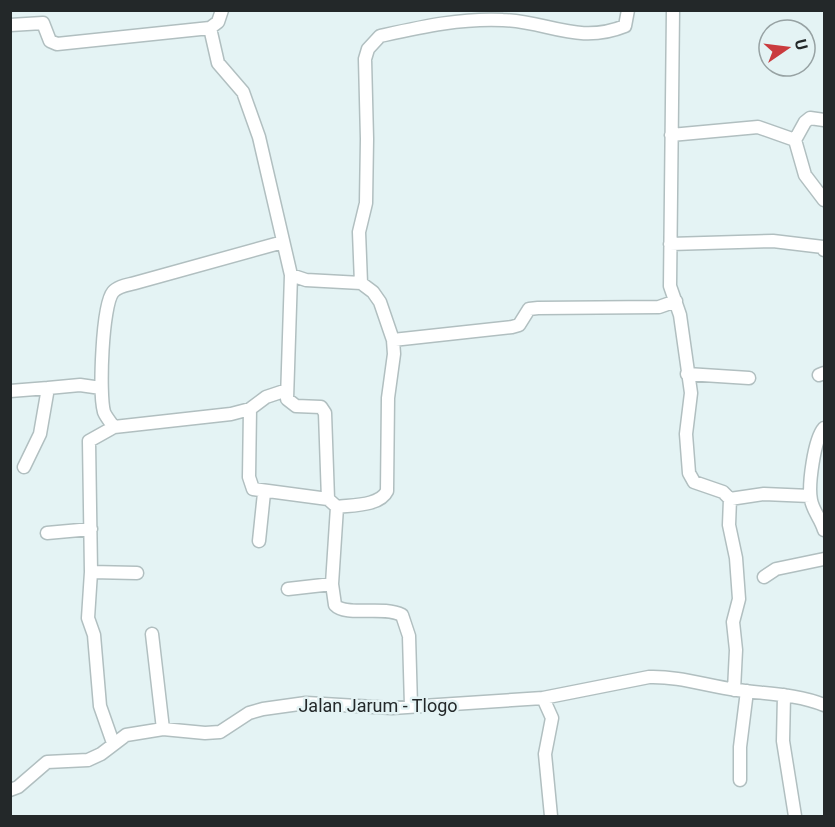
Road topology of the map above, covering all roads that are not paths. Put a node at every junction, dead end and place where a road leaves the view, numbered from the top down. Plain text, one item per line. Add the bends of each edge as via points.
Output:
1 (222, 10) edge
2 (628, 10) edge
3 (673, 10) edge
4 (10, 25) edge
5 (210, 28) junction
6 (825, 120) edge
7 (671, 135) junction
8 (795, 140) junction
9 (825, 200) edge
10 (283, 242) junction
11 (670, 244) junction
12 (824, 246) edge
13 (291, 275) junction
14 (361, 283) junction
15 (676, 301) junction
16 (393, 340) junction
17 (687, 374) junction
18 (749, 378) dead end
19 (48, 388) junction
20 (101, 388) junction
21 (287, 390) junction
22 (10, 391) edge
23 (250, 409) junction
24 (114, 428) junction
25 (825, 428) edge
26 (24, 467) dead end
27 (264, 493) junction
28 (810, 496) junction
29 (730, 499) junction
30 (332, 503) junction
31 (823, 523) edge
32 (91, 529) junction
33 (47, 533) dead end
34 (260, 541) dead end
35 (825, 559) edge
36 (91, 572) junction
37 (137, 573) dead end
38 (764, 577) dead end
39 (332, 584) junction
40 (288, 589) dead end
41 (152, 634) dead end
42 (741, 691) junction
43 (784, 695) junction
44 (543, 698) junction
45 (825, 705) edge
46 (411, 706) junction
47 (163, 729) junction
48 (113, 743) junction
49 (740, 780) dead end
50 (10, 790) edge
51 (551, 816) edge
52 (795, 816) edge

1 - 5 street via 218,22
2 - 14 street via 625,26 599,33 559,32 506,20 461,19 375,40 365,59 367,160 366,203 359,232
3 - 7 street
4 - 5 street via 43,23 50,42 57,44
5 - 10 street via 218,63 243,92 256,128
6 - 8 street via 810,118
7 - 8 street via 758,126
7 - 11 street
8 - 9 street via 805,175
10 - 13 street
10 - 20 street via 117,289 106,309
11 - 12 street via 773,240
11 - 15 street via 670,291
13 - 14 street via 306,280
13 - 21 street
14 - 16 street via 380,302
15 - 16 street via 659,307 529,309 519,325 512,327
15 - 17 street
16 - 30 street via 387,491 375,501
17 - 18 street
17 - 29 street via 691,393 686,434 691,479 723,492
19 - 20 street
19 - 22 street
19 - 26 street via 40,434
20 - 24 street via 105,414
21 - 23 street via 266,397
21 - 30 street via 290,403 321,407 325,413
23 - 24 street via 201,419
23 - 27 street via 250,482 256,492
24 - 32 street via 88,441
25 - 28 street via 814,449
27 - 30 street
27 - 34 street
28 - 29 street via 764,494
28 - 31 street
29 - 42 street via 729,525 739,599 733,622
30 - 39 street
32 - 33 street
32 - 36 street
35 - 38 street via 776,570
36 - 37 street
36 - 48 street via 88,618 94,635 100,706
39 - 40 street
39 - 46 street via 338,608 388,609 402,615 409,636
41 - 47 street
42 - 43 street, Jalan Jarum - Tlogo
42 - 44 street, Jalan Jarum - Tlogo via 670,677 649,677
42 - 49 street
43 - 45 street, Jalan Jarum - Tlogo
43 - 52 street via 783,741
44 - 46 street, Jalan Jarum - Tlogo
44 - 51 street via 552,718 545,754
46 - 47 street, Jalan Jarum - Tlogo via 306,703 249,713 220,732
47 - 48 street, Jalan Jarum - Tlogo via 126,735
48 - 50 street, Jalan Jarum - Tlogo via 88,760 47,762

